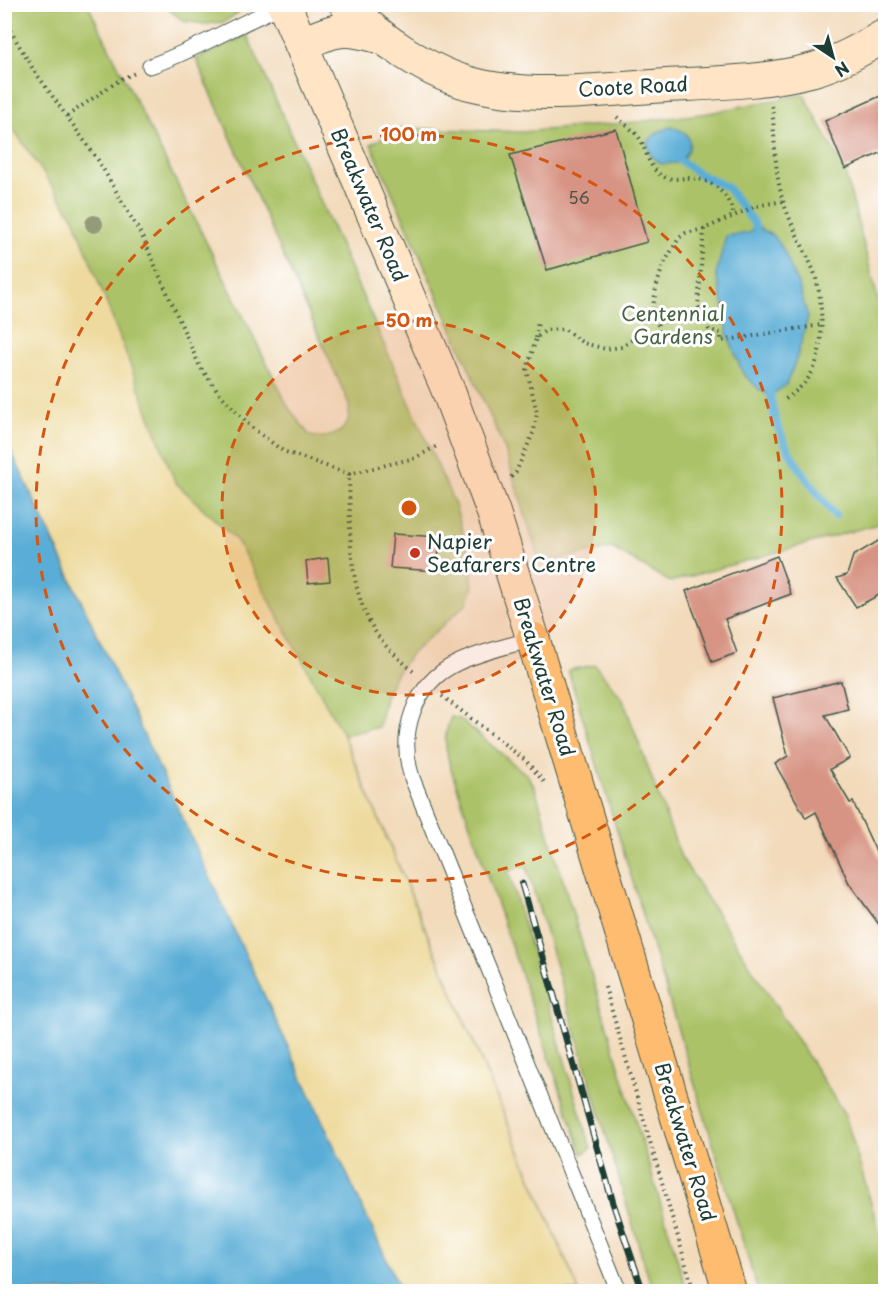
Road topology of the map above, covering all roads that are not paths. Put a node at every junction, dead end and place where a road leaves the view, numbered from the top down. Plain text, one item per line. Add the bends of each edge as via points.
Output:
1 (287, 6) edge
2 (351, 10) edge
3 (885, 35) edge
4 (385, 38) junction
5 (301, 44) junction
6 (150, 66) road end
7 (533, 639) junction
8 (619, 1292) edge
9 (730, 1292) edge

1 - 5 main road, Breakwater Road
1 - 6 lane via 260,14 172,59
2 - 4 main road, Coote Road
3 - 4 main road, Coote Road via 837,61 769,78 520,91 474,85 423,63
4 - 5 main road, Coote Road via 340,29
5 - 7 main road, Breakwater Road via 465,432
7 - 8 lane via 447,669 416,703 408,724 406,746 409,768
7 - 9 highway, Breakwater Road

